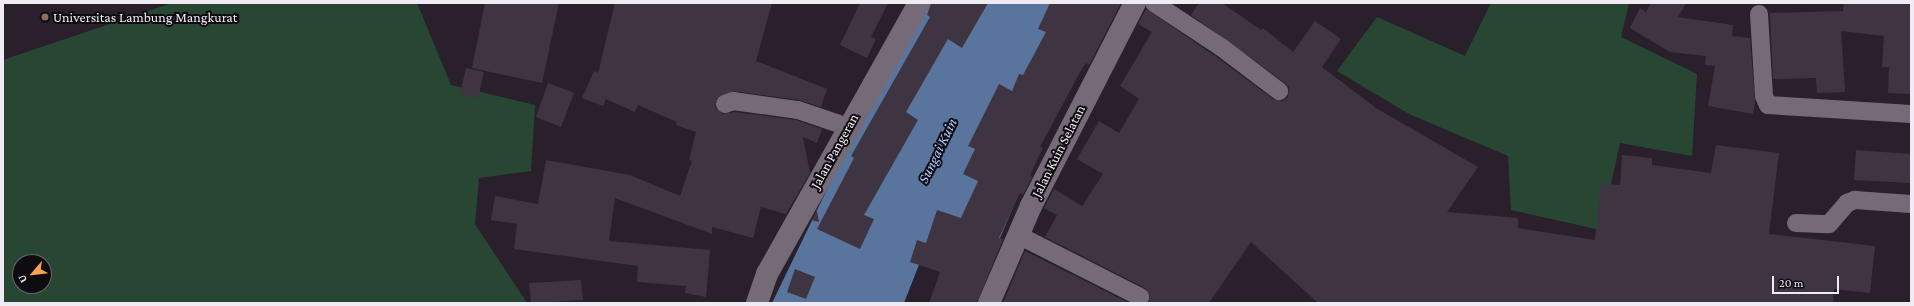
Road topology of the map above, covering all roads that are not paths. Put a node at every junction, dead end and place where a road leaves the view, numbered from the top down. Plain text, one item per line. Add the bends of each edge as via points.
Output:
1 (919, 3) edge
2 (1135, 3) edge
3 (1154, 3) edge
4 (1759, 14) dead end
5 (1279, 91) dead end
6 (724, 104) dead end
7 (1911, 114) edge
8 (848, 127) junction
9 (1911, 204) edge
10 (1796, 223) dead end
11 (1018, 235) junction
12 (1140, 298) dead end
13 (757, 303) edge
14 (989, 303) edge

1 - 8 street, Jalan Pangeran
2 - 11 street, Jalan Kuin Selatan
3 - 5 street via 1221,47
4 - 7 street via 1764,96 1768,105
6 - 8 street via 733,101 798,110
8 - 13 street, Jalan Pangeran via 767,274
9 - 10 street via 1855,200 1847,203 1829,224
11 - 12 street
11 - 14 street, Jalan Kuin Selatan

